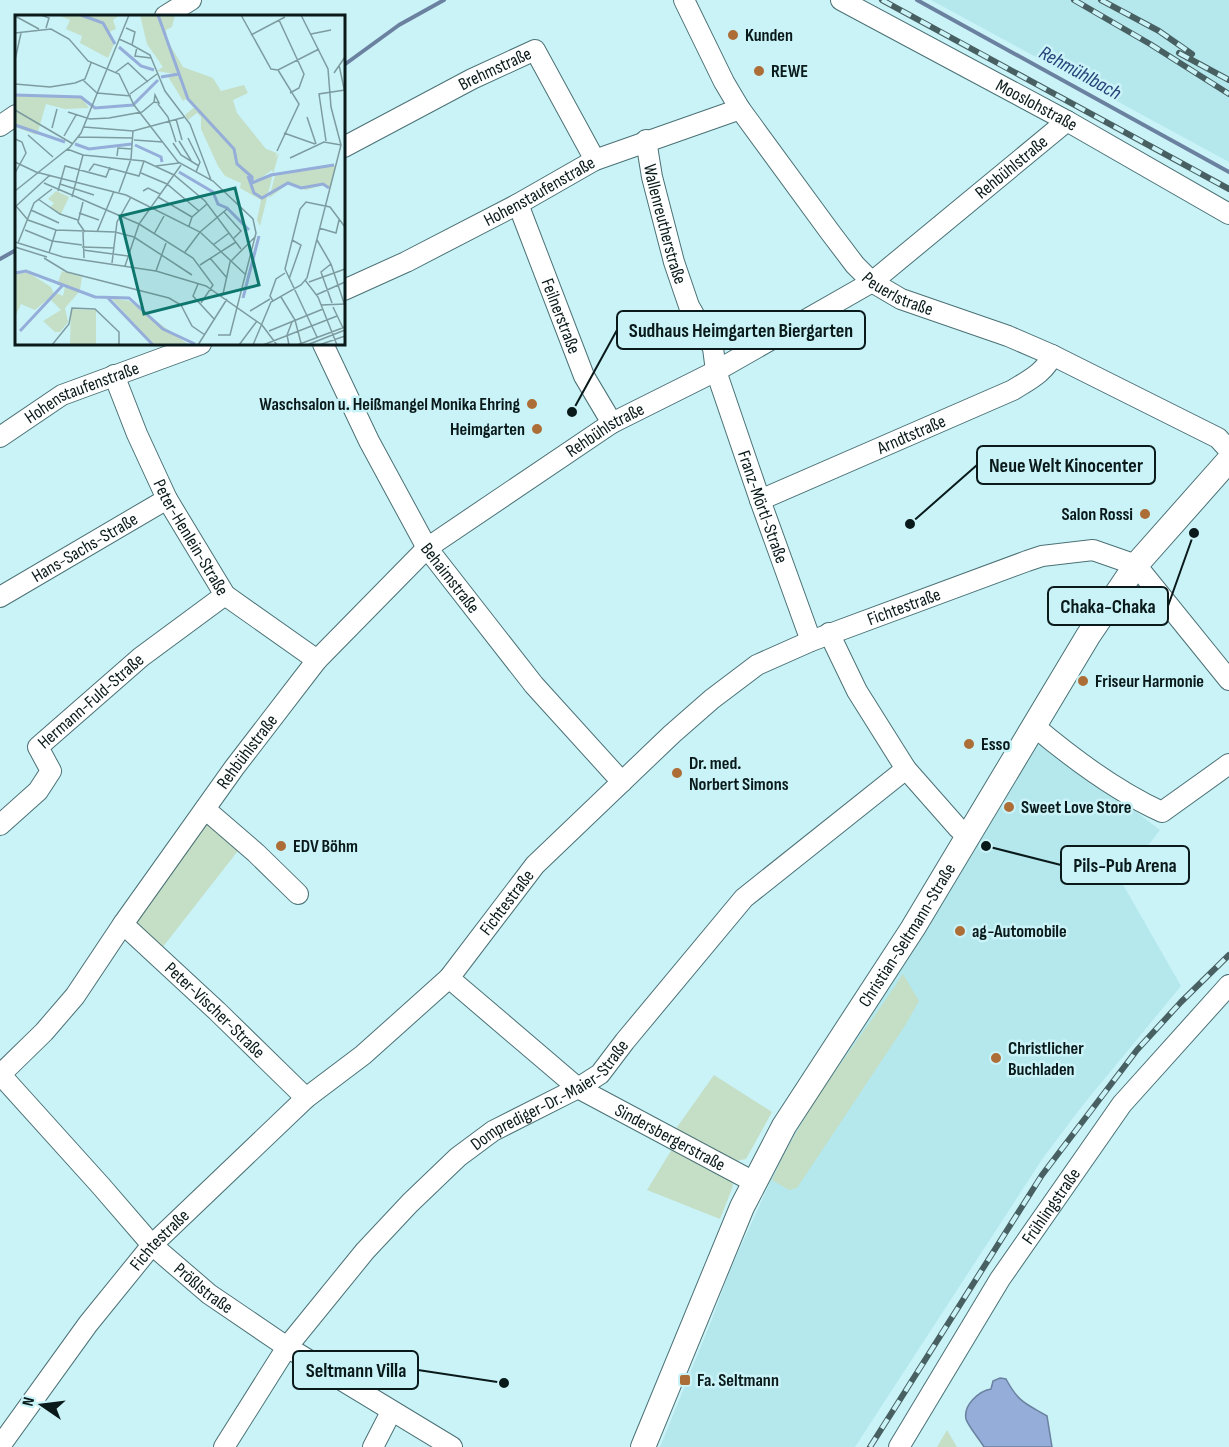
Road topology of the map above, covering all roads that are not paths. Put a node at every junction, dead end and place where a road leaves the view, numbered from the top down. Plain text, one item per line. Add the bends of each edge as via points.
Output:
1 (191, 0) edge
2 (684, 0) edge
3 (842, 0) edge
4 (167, 15) edge
5 (740, 109) junction
6 (15, 116) edge
7 (1067, 121) junction
8 (0, 126) edge
9 (646, 140) junction
10 (345, 146) edge
11 (596, 160) junction
12 (518, 204) junction
13 (1229, 214) edge
14 (872, 282) junction
15 (345, 290) edge
16 (198, 345) edge
17 (323, 345) edge
18 (1052, 355) junction
19 (716, 371) junction
20 (114, 375) junction
21 (612, 423) junction
22 (0, 437) edge
23 (1229, 450) edge
24 (1229, 460) edge
25 (167, 499) junction
26 (759, 500) junction
27 (427, 548) junction
28 (1136, 564) junction
29 (225, 595) junction
30 (0, 597) edge
31 (820, 637) junction
32 (317, 660) junction
33 (1229, 680) edge
34 (1034, 726) junction
35 (1229, 764) edge
36 (906, 769) junction
37 (622, 782) junction
38 (205, 809) junction
39 (0, 825) edge
40 (968, 835) junction
41 (298, 894) dead end
42 (123, 924) junction
43 (449, 978) junction
44 (1229, 985) edge
45 (0, 1075) edge
46 (578, 1088) junction
47 (306, 1098) junction
48 (754, 1182) junction
49 (152, 1245) junction
50 (287, 1347) junction
51 (391, 1412) junction
52 (0, 1446) edge
53 (224, 1447) edge
54 (373, 1447) edge
55 (452, 1447) edge
56 (643, 1447) edge
57 (900, 1447) edge

1 - 4 street
2 - 5 street, Peuerlstraße
3 - 7 street, Mooslohstraße
5 - 9 street, Hohenstaufenstraße
5 - 14 street, Peuerlstraße via 855,265
6 - 8 street
7 - 13 street, Mooslohstraße
7 - 14 street, Rehbühlstraße
9 - 11 street, Hohenstaufenstraße
9 - 19 street, Wallenreutherstraße via 675,262 689,306 713,348
10 - 11 street, Brehmstraße via 535,50
11 - 12 street, Hohenstaufenstraße
12 - 15 street, Hohenstaufenstraße
12 - 21 street, Feilnerstraße via 584,376
14 - 18 street, Peuerlstraße via 901,299
14 - 19 street, Rehbühlstraße
16 - 20 street, Hohenstaufenstraße
17 - 27 street, Behaimstraße via 369,441
18 - 23 street, Peuerlstraße via 1218,438
18 - 26 street, Arndtstraße via 1038,373 1013,390
19 - 21 street, Rehbühlstraße
19 - 26 street, Franz-Mörtl-Straße
20 - 22 street, Hohenstaufenstraße via 62,395
20 - 25 street, Peter-Henlein-Straße
21 - 27 street, Rehbühlstraße
24 - 28 main road, Christian-Seltmann-Straße
25 - 29 street, Peter-Henlein-Straße
25 - 30 street, Hans-Sachs-Straße
26 - 31 street, Franz-Mörtl-Straße
27 - 32 street, Rehbühlstraße
27 - 37 street, Behaimstraße via 534,685
28 - 31 street, Fichtestraße via 1093,550 1042,556
28 - 33 street
28 - 34 main road, Christian-Seltmann-Straße
29 - 32 street, Peter-Henlein-Straße
29 - 39 street, Hermann-Fuld-Straße via 141,657 38,747 51,771 38,791
31 - 36 street, Franz-Mörtl-Straße
31 - 37 street, Fichtestraße via 757,665 712,699
32 - 38 street, Rehbühlstraße
34 - 35 street via 1141,803 1162,812
34 - 40 main road, Christian-Seltmann-Straße
36 - 40 street, Franz-Mörtl-Straße
36 - 46 street, Domprediger-Dr.-Maier-Straße via 744,898 600,1074
37 - 43 street, Fichtestraße via 535,865
38 - 41 street
38 - 42 street, Rehbühlstraße
40 - 48 main road, Christian-Seltmann-Straße via 913,928 784,1126
42 - 45 street, Rehbühlstraße via 75,996
42 - 47 street, Peter-Vischer-Straße
43 - 46 street, Sindersbergerstraße
43 - 47 street, Fichtestraße via 363,1055
44 - 57 street, Frühlingstraße via 1122,1104 1000,1279
45 - 49 street, Prößlstraße
46 - 48 street, Sindersbergerstraße
46 - 50 street, Domprediger-Dr.-Maier-Straße via 493,1131 458,1157 365,1251
47 - 49 street, Fichtestraße
48 - 56 main road, Christian-Seltmann-Straße
49 - 50 street, Prößlstraße via 209,1294
49 - 52 street, Fichtestraße via 88,1324
50 - 51 street, Prößlstraße
50 - 53 street, Domprediger-Dr.-Maier-Straße
51 - 54 street
51 - 55 street, Prößlstraße

